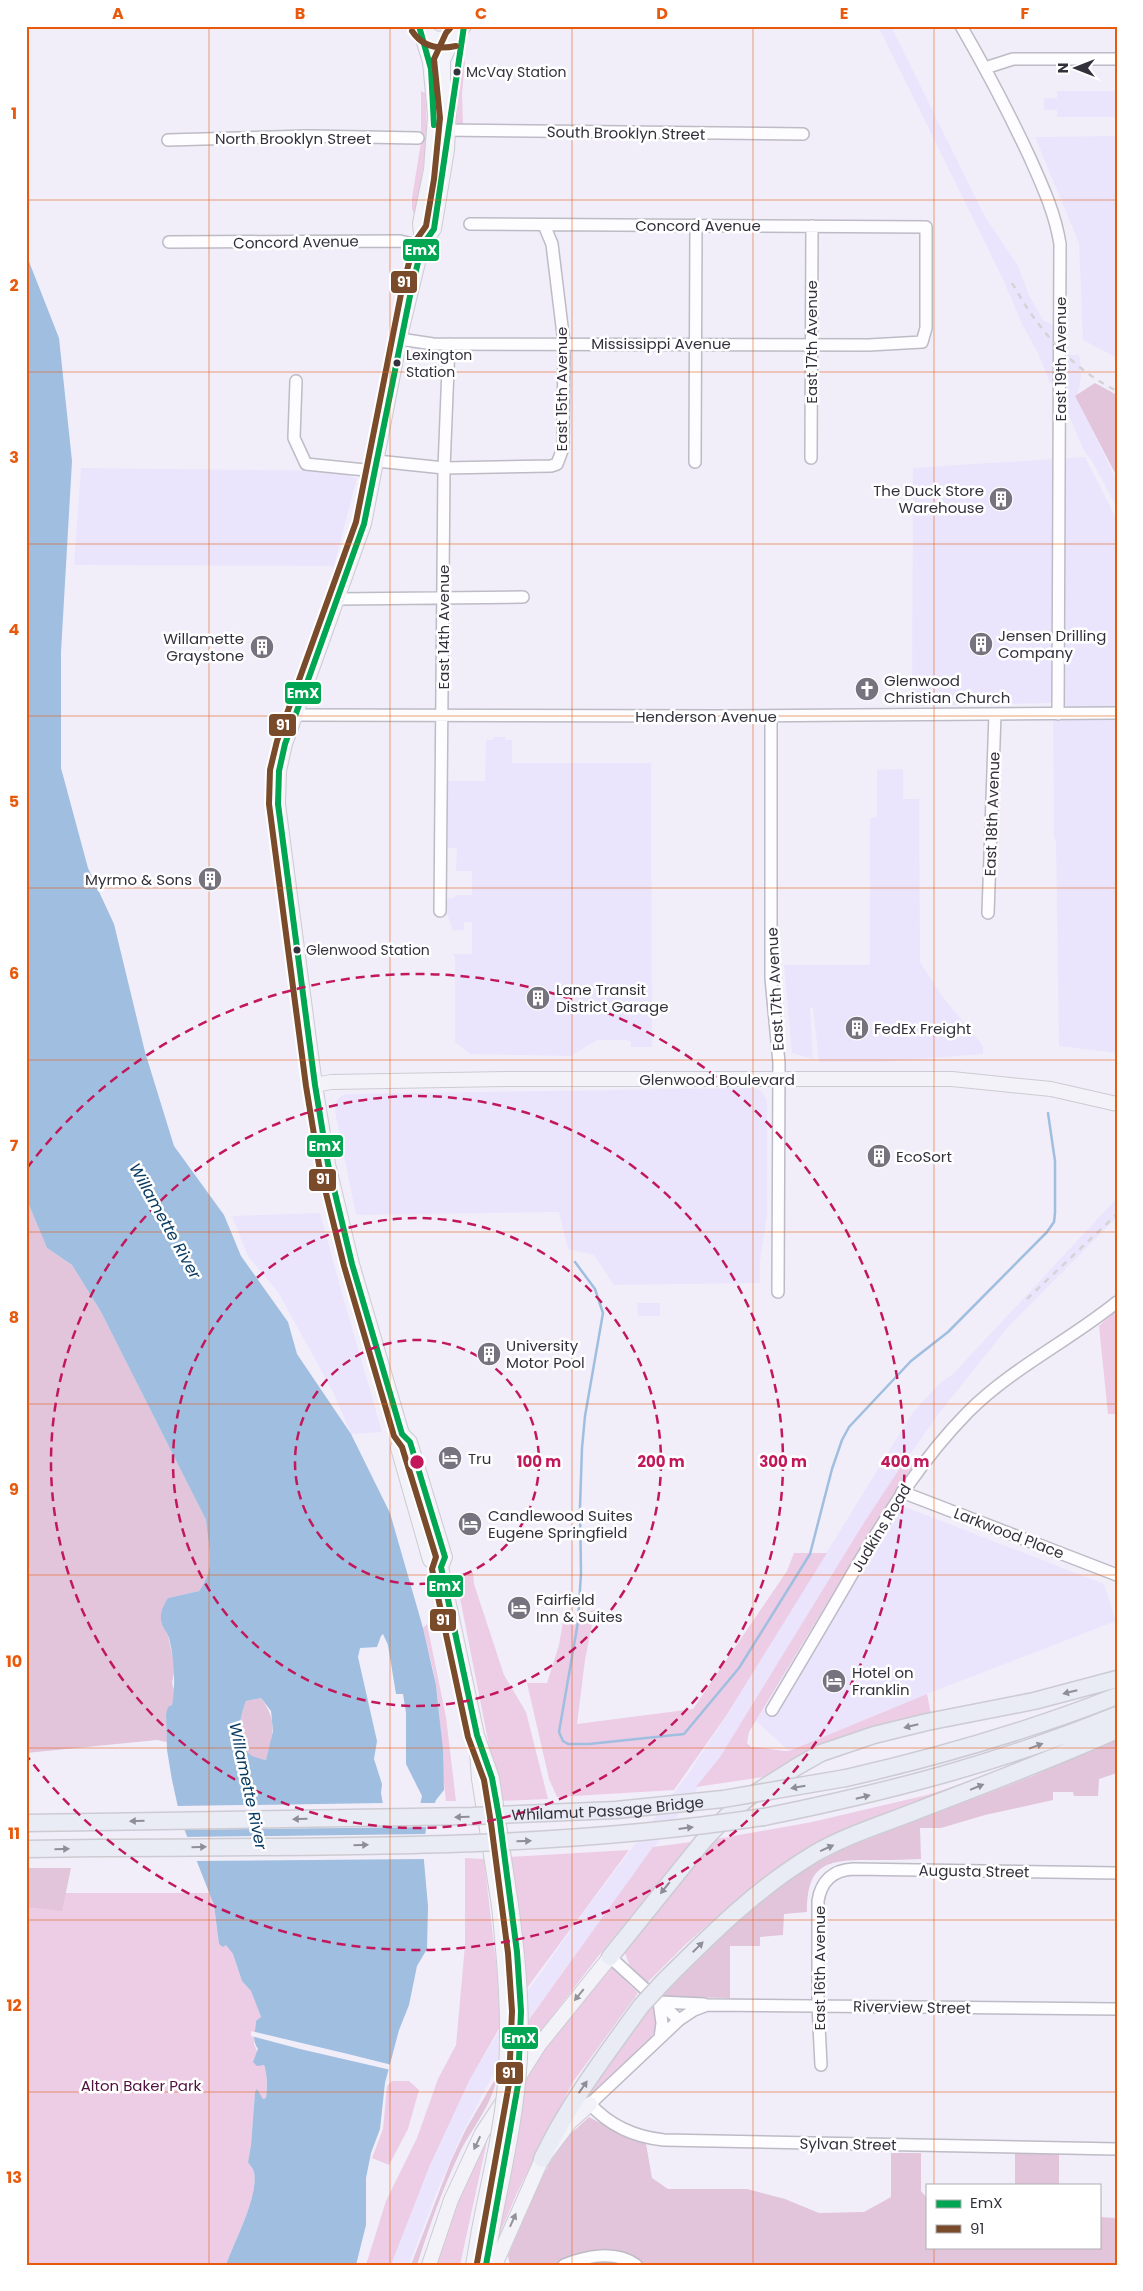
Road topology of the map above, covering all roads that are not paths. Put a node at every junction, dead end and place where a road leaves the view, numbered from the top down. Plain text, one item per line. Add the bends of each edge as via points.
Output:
1 (464, 26) edge
2 (961, 26) edge
3 (421, 29) edge
4 (454, 37) junction
5 (1117, 59) edge
6 (985, 68) junction
7 (434, 130) junction
8 (449, 130) junction
9 (803, 134) dead end
10 (418, 138) dead end
11 (168, 140) dead end
12 (470, 224) dead end
13 (544, 225) junction
14 (696, 225) junction
15 (812, 226) junction
16 (169, 242) dead end
17 (422, 246) junction
18 (400, 338) junction
19 (922, 342) joint
20 (564, 343) junction
21 (448, 344) junction
22 (696, 344) junction
23 (810, 344) junction
24 (296, 381) dead end
25 (811, 458) dead end
26 (695, 462) dead end
27 (376, 466) junction
28 (444, 468) junction
29 (523, 597) dead end
30 (443, 598) junction
31 (338, 599) junction
32 (995, 714) junction
33 (1058, 714) junction
34 (1117, 714) edge
35 (295, 715) junction
36 (443, 716) junction
37 (771, 716) junction
38 (440, 911) dead end
39 (988, 913) dead end
40 (779, 1079) junction
41 (314, 1085) junction
42 (1117, 1104) edge
43 (778, 1292) dead end
44 (1117, 1302) edge
45 (902, 1492) junction
46 (1117, 1575) edge
47 (1117, 1679) edge
48 (1117, 1696) edge
49 (772, 1710) dead end
50 (1117, 1715) edge
51 (1117, 1730) edge
52 (26, 1823) edge
53 (26, 1849) edge
54 (1117, 1873) edge
55 (832, 1875) joint
56 (610, 1957) junction
57 (659, 2002) junction
58 (707, 2005) junction
59 (818, 2006) junction
60 (1117, 2009) edge
61 (679, 2020) junction
62 (660, 2038) junction
63 (821, 2065) dead end
64 (590, 2104) junction
65 (1117, 2149) edge
66 (542, 2159) junction
67 (485, 2231) junction
68 (429, 2265) edge
69 (473, 2265) edge
70 (486, 2265) edge
71 (495, 2265) edge
72 (564, 2265) edge
73 (636, 2265) edge

1 - 4 main road
2 - 6 street, East 19th Avenue
3 - 4 main road via 437,39
3 - 7 main road via 431,70
4 - 8 main road via 446,50 443,66
5 - 6 street via 1013,59
6 - 33 street, East 19th Avenue via 1054,212 1060,244
7 - 8 street, South Brooklyn Street
7 - 17 main road via 430,178 420,223
8 - 9 street, South Brooklyn Street
8 - 17 main road via 434,229
10 - 11 street, North Brooklyn Street via 308,136
12 - 13 street, Concord Avenue
13 - 14 street, Concord Avenue
13 - 20 street, East 15th Avenue via 552,244
14 - 15 street, Concord Avenue
14 - 22 street
15 - 19 street, Concord Avenue via 926,227 926,328
15 - 23 street, East 17th Avenue
16 - 17 street, Concord Avenue via 400,241
17 - 18 main road
18 - 21 street, Mississippi Avenue
18 - 27 main road
19 - 23 street, Mississippi Avenue
20 - 21 street, Mississippi Avenue
20 - 22 street, Mississippi Avenue
20 - 28 street, East 15th Avenue via 563,448 557,464
21 - 28 street, East 14th Avenue
22 - 23 street, Mississippi Avenue
22 - 26 street
23 - 25 street, East 17th Avenue
24 - 27 street via 294,438 306,464
27 - 28 street
27 - 31 main road via 364,524
28 - 30 street, East 14th Avenue
29 - 30 street
30 - 31 street
30 - 36 street, East 14th Avenue
31 - 35 main road
32 - 33 street, Henderson Avenue
32 - 37 street, Henderson Avenue
32 - 39 street, East 18th Avenue
33 - 34 street, Henderson Avenue
35 - 36 street, Henderson Avenue
35 - 41 main road via 282,758 278,804
36 - 37 street, Henderson Avenue
36 - 38 street, East 14th Avenue
37 - 40 street, East 17th Avenue via 771,978
40 - 41 main road, Glenwood Boulevard via 506,1079
40 - 42 main road, Glenwood Boulevard via 1001,1082
40 - 43 street, East 17th Avenue
41 - 67 main road, bridge via 340,1217 402,1434 410,1442 445,1557 441,1567 477,1735 492,1778 505,1906 517,1952 521,2011 513,2117
44 - 45 street, Judkins Road via 1091,1323 1031,1361 972,1408 937,1446
45 - 46 street, Larkwood Place
45 - 49 street, Judkins Road
47 -> 56 highway via 1034,1701 874,1735 821,1753 749,1797 728,1816 705,1839
48 -> 52 highway, Whilamut Passage Bridge, bridge via 1067,1716 930,1758 846,1778 722,1799 598,1812
53 -> 50 highway, Whilamut Passage Bridge, bridge via 440,1844 664,1831 764,1817 945,1776 992,1762
66 -> 51 highway, bridge via 574,2099 641,2006 714,1931 768,1885 816,1853
54 - 55 street, Augusta Street via 853,1869
55 - 59 street, East 16th Avenue via 822,1886 818,1901
56 - 57 street
56 -> 68 main road via 539,2045 482,2133 451,2200
57 - 58 street, Riverview Street
57 - 61 street
57 - 62 street
58 - 59 street, Riverview Street
58 - 61 street, Riverview Street
59 - 60 street, Riverview Street
59 - 63 street, East 16th Avenue
61 - 62 street, Riverview Street
62 - 64 street, Riverview Street
64 - 65 street, Sylvan Street via 599,2114 630,2132 664,2140
64 - 66 main road
71 -> 66 main road
67 - 69 main road
67 - 70 main road
72 - 73 street via 580,2259 608,2256 629,2260

